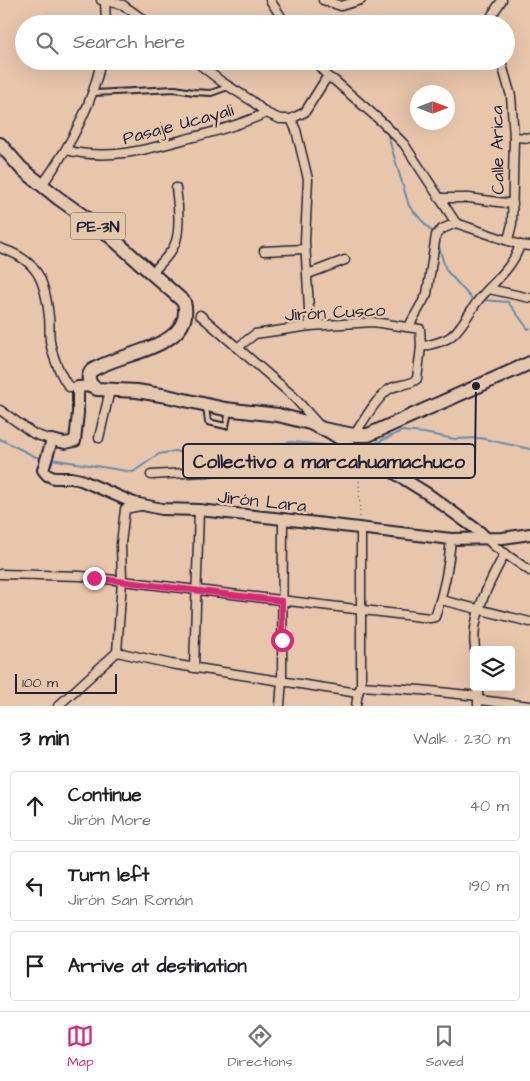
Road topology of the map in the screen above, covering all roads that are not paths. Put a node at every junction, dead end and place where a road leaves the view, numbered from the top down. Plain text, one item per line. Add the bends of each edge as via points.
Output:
1 (270, 0) edge
2 (323, 0) edge
3 (360, 0) edge
4 (502, 0) edge
5 (103, 1) edge
6 (105, 15) edge
7 (137, 15) edge
8 (280, 15) edge
9 (492, 15) edge
10 (99, 70) edge
11 (208, 70) edge
12 (322, 70) edge
13 (504, 70) edge
14 (329, 78) junction
15 (230, 86) junction
16 (93, 93) junction
17 (266, 113) junction
18 (291, 119) junction
19 (514, 138) junction
20 (530, 138) edge
21 (0, 144) edge
22 (66, 150) junction
23 (42, 185) junction
24 (176, 188) dead end
25 (439, 198) junction
26 (513, 204) junction
27 (456, 223) junction
28 (508, 240) junction
29 (520, 245) junction
30 (530, 246) edge
31 (0, 248) edge
32 (306, 249) junction
33 (264, 251) dead end
34 (345, 260) dead end
35 (152, 273) junction
36 (308, 274) junction
37 (489, 289) junction
38 (530, 298) edge
39 (200, 315) dead end
40 (310, 326) junction
41 (409, 326) junction
42 (420, 347) junction
43 (237, 348) junction
44 (530, 363) edge
45 (91, 386) junction
46 (78, 387) junction
47 (110, 390) junction
48 (0, 410) edge
49 (323, 429) junction
50 (100, 438) dead end
51 (51, 442) junction
52 (353, 442) junction
53 (370, 459) junction
54 (151, 476) dead end
55 (144, 505) junction
56 (199, 510) junction
57 (283, 518) junction
58 (361, 528) junction
59 (530, 534) edge
60 (486, 538) junction
61 (451, 539) junction
62 (505, 553) junction
63 (530, 571) edge
64 (0, 574) edge
65 (122, 581) junction
66 (197, 590) junction
67 (441, 600) junction
68 (282, 601) junction
69 (361, 610) junction
70 (480, 610) junction
71 (530, 622) edge
72 (475, 646) edge
73 (117, 652) junction
74 (194, 668) junction
75 (282, 680) junction
76 (359, 690) junction
77 (479, 701) edge
78 (58, 706) edge
79 (280, 706) edge
80 (356, 706) edge
81 (530, 706) edge

1 - 8 street
2 - 3 street via 340,6
4 - 9 street
5 - 6 street
5 - 7 street via 123,5
10 - 16 street
11 - 15 street
12 - 14 street
13 - 19 street, Calle Arica via 511,96
14 - 18 street via 305,112
14 - 25 street via 404,144
15 - 16 lane via 211,93 176,89
15 - 17 street
16 - 22 street
17 - 18 street via 280,119
17 - 22 street, Pasaje Ucayali via 220,131 124,154 109,156
18 - 32 street via 308,180
19 - 20 street
19 - 26 street, Calle Arica
21 - 23 highway, PE-3N via 21,168
22 - 23 street
23 - 35 highway, PE-3N via 103,230
24 - 35 street via 176,243
25 - 26 street
25 - 27 street
26 - 28 street, Calle Arica
27 - 28 street
27 - 41 street, Jirón Cusco via 436,234 427,294
28 - 29 street
29 - 30 street
29 - 37 street via 509,267
31 - 46 street via 32,264 38,272 50,317 50,342 64,381 69,387
32 - 33 street
32 - 36 street
34 - 36 street
35 - 45 highway, PE-3N via 184,302 183,326 166,340 91,371 88,375
36 - 40 street
37 - 38 street
37 - 42 street via 451,337
39 - 43 street
40 - 41 street, Jirón Cusco via 372,322
40 - 43 street, Jirón Cusco via 255,334
41 - 42 street via 420,329
42 - 52 street via 417,379 388,390
43 - 49 street via 293,396
44 - 52 highway
45 - 46 street
45 - 47 highway
46 - 51 street via 75,441
47 - 49 highway via 137,391 230,410 288,416
47 - 50 street
48 - 51 street
49 - 52 highway
51 - 55 street, Jirón Lara via 43,470 47,475 81,480
52 - 53 street
53 - 54 street via 359,468
53 - 60 street via 428,494
55 - 56 street, Jirón Lara
55 - 65 street via 125,509 121,544
56 - 57 street, Jirón Lara
56 - 66 street
57 - 58 street, Jirón Lara
57 - 68 street
58 - 61 street, Jirón Lara
58 - 69 street
59 - 60 street, Jirón Lara
60 - 61 street, Jirón Lara
60 - 62 street
61 - 67 street
62 - 63 street
62 - 70 street
64 - 65 street via 81,576
65 - 66 street
65 - 73 street
66 - 68 street
66 - 74 street
67 - 69 street via 435,617 430,618
67 - 70 street
68 - 69 street
68 - 75 street
69 - 76 street
70 - 71 street
70 - 72 street
73 - 74 street
73 - 78 street
74 - 75 street
75 - 76 street
75 - 79 street
76 - 77 street via 420,690
76 - 80 street
77 - 81 street

